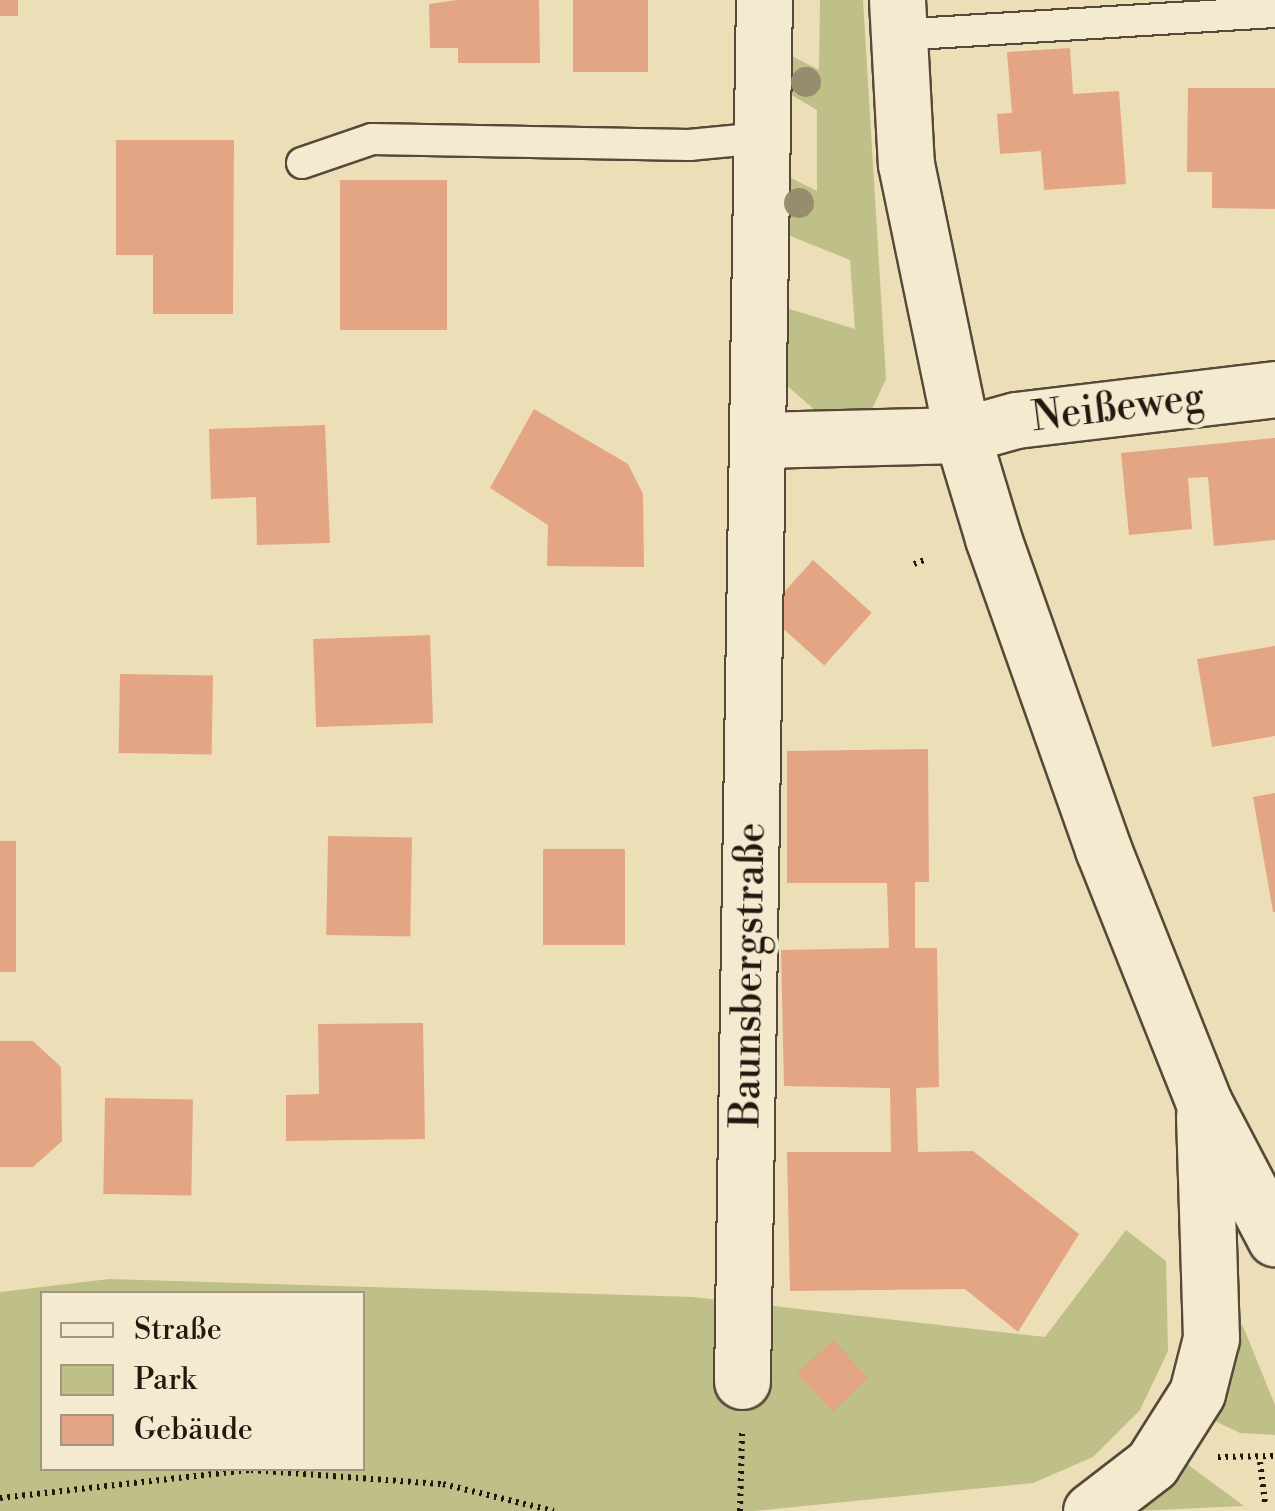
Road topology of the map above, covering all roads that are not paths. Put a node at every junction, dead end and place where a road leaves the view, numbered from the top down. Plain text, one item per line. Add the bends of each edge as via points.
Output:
1 (764, 0) edge
2 (1275, 12) edge
3 (898, 17) edge
4 (762, 138) junction
5 (302, 163) dead end
6 (1275, 389) edge
7 (962, 436) junction
8 (759, 440) junction
9 (1204, 1102) junction
10 (1275, 1238) edge
11 (742, 1381) road end
12 (1091, 1511) edge

1 - 4 street, Baunsbergstraße
2 - 3 lane
3 - 7 street via 906,164
4 - 5 lane via 689,145 372,140
4 - 8 street, Baunsbergstraße
6 - 7 street, Neißeweg via 1016,420
7 - 8 street
7 - 9 street via 1102,850
8 - 11 street, Baunsbergstraße
9 - 10 street
9 - 12 street via 1211,1338 1197,1392 1152,1464

